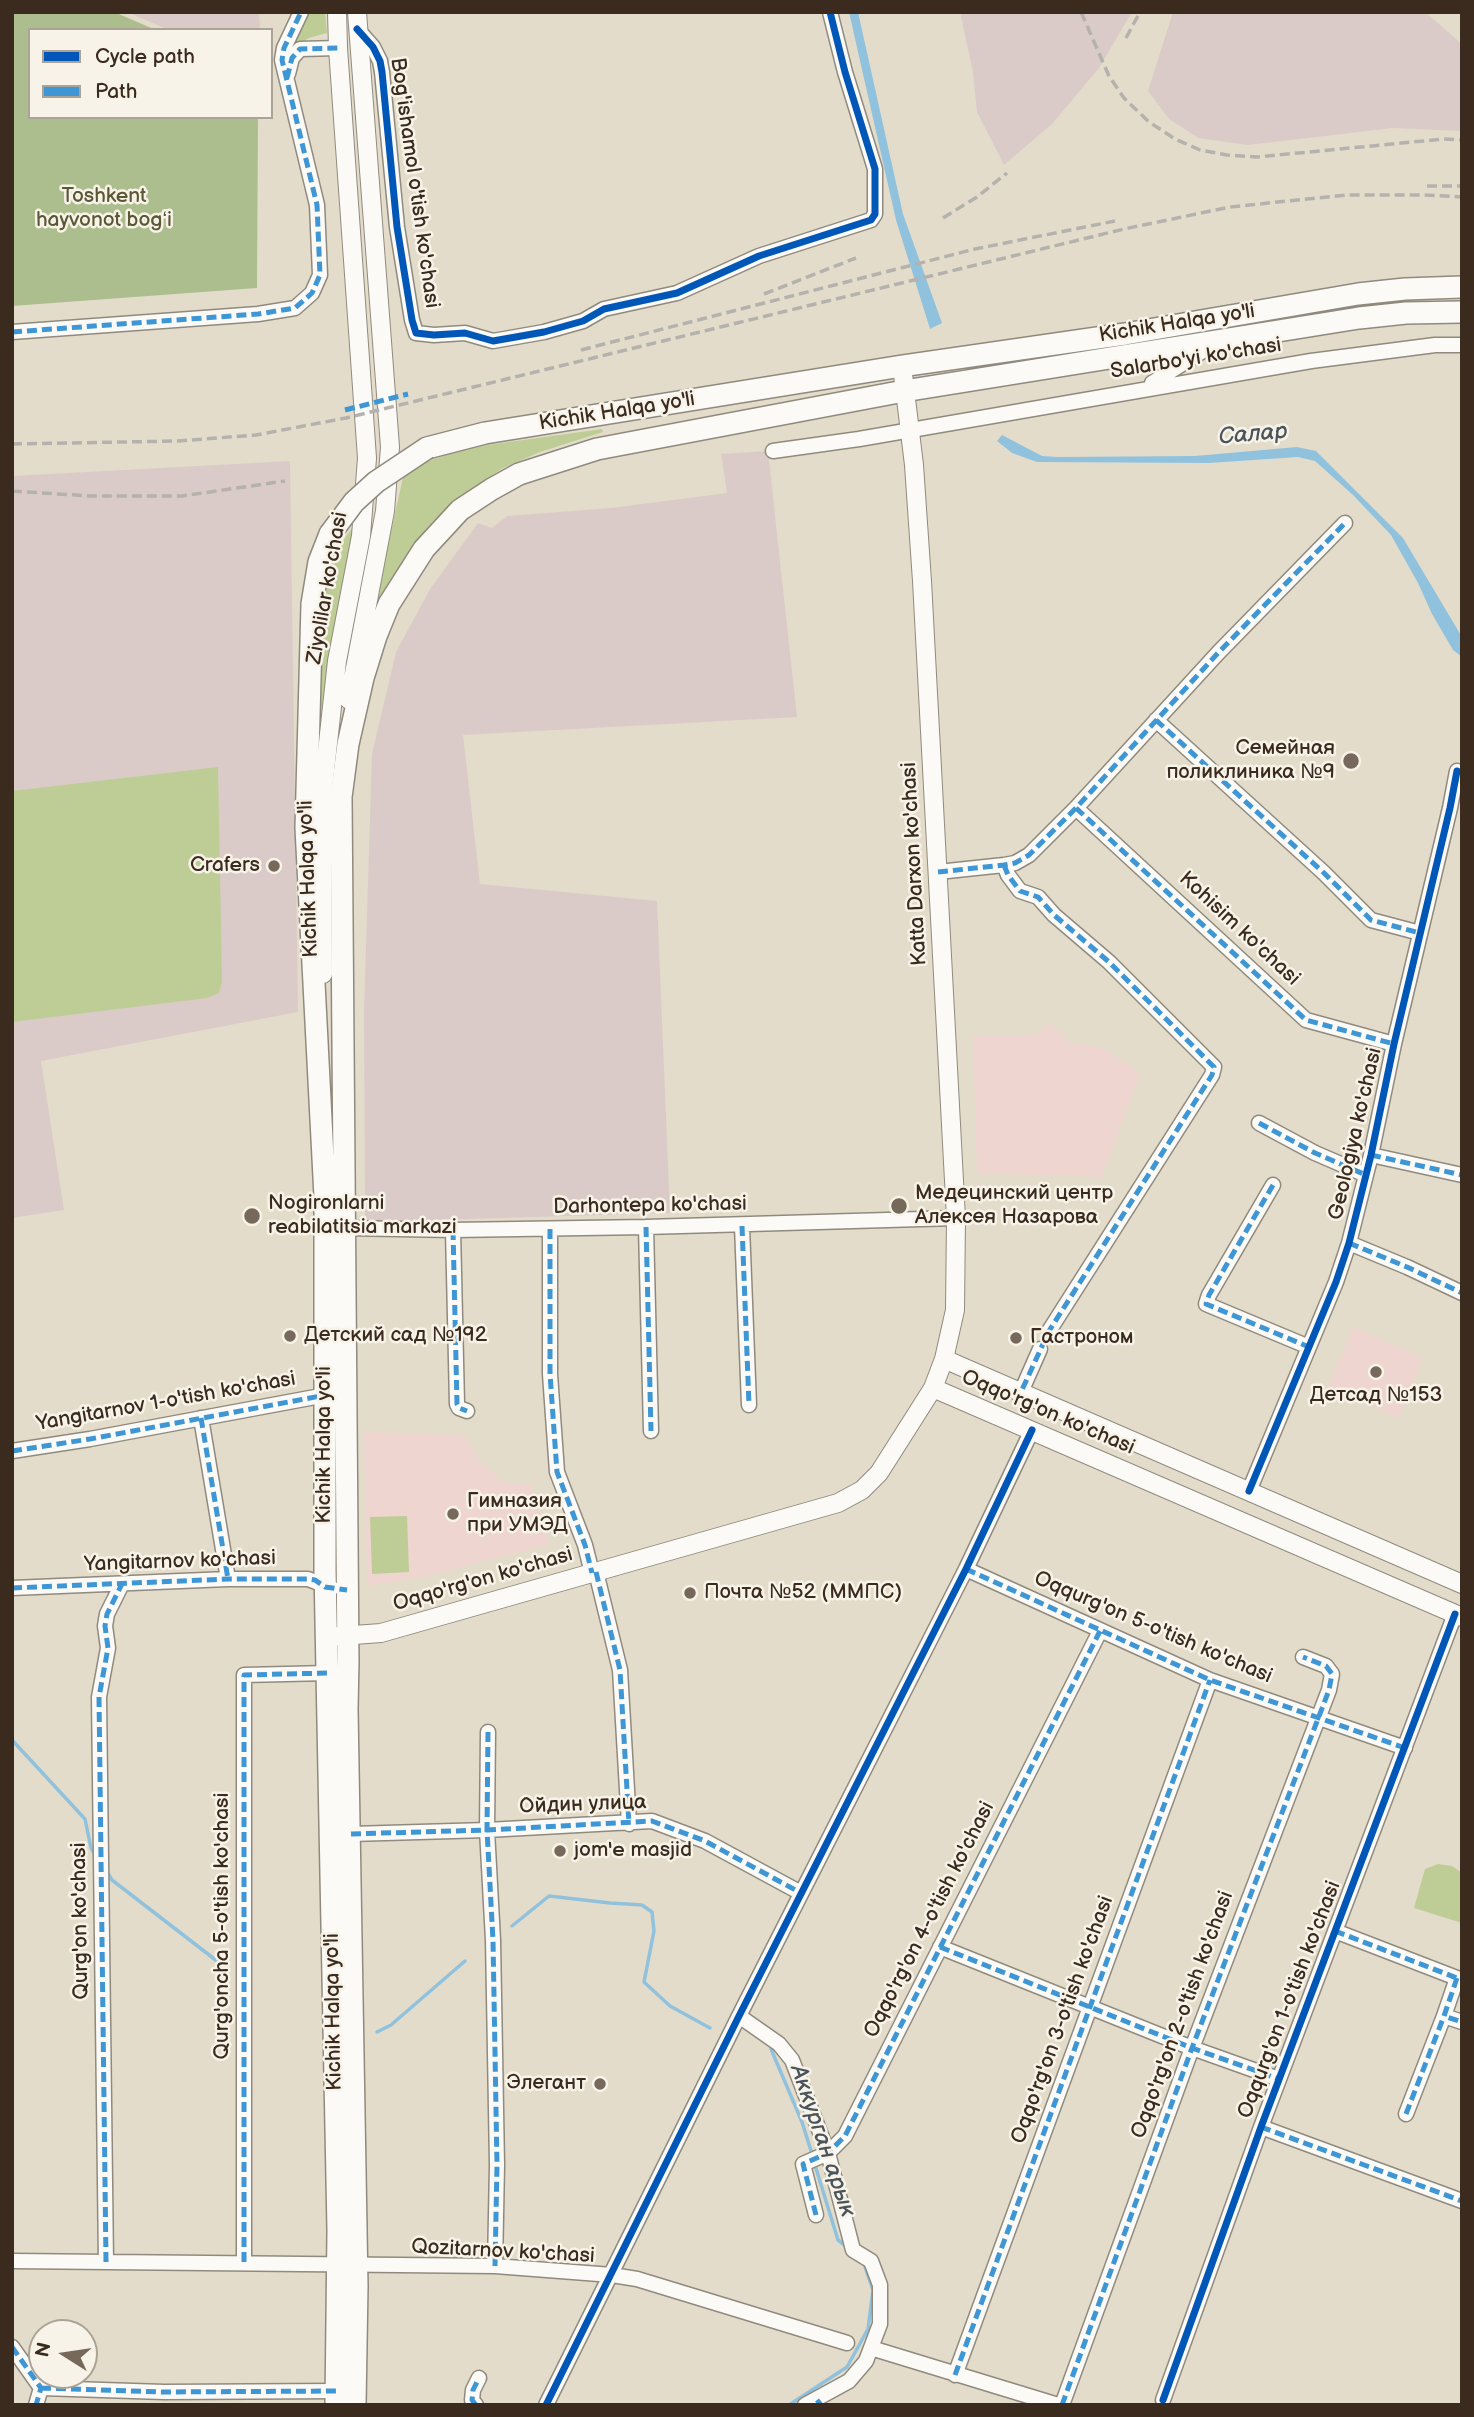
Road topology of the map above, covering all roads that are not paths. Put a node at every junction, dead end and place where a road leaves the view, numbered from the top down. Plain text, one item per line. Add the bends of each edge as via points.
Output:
1 (301, 12) edge
2 (337, 12) edge
3 (830, 12) edge
4 (357, 20) edge
5 (338, 48) junction
6 (286, 82) junction
7 (372, 201) junction
8 (349, 203) junction
9 (1458, 287) edge
10 (1458, 312) edge
11 (12, 332) edge
12 (1218, 342) junction
13 (1462, 345) edge
14 (902, 366) junction
15 (1145, 388) junction
16 (904, 391) junction
17 (908, 430) junction
18 (773, 450) dead end
19 (1345, 523) dead end
20 (1156, 720) junction
21 (1457, 771) dead end
22 (342, 780) junction
23 (1076, 808) junction
24 (1456, 810) edge
25 (1004, 865) junction
26 (938, 872) junction
27 (1420, 933) junction
28 (1394, 1044) junction
29 (1259, 1123) dead end
30 (1371, 1155) junction
31 (324, 1172) junction
32 (1366, 1175) junction
33 (1462, 1175) edge
34 (1273, 1185) dead end
35 (956, 1218) junction
36 (743, 1226) junction
37 (646, 1227) junction
38 (334, 1228) junction
39 (550, 1229) junction
40 (453, 1230) junction
41 (1349, 1244) junction
42 (1462, 1293) edge
43 (1049, 1331) dead end
44 (1309, 1347) junction
45 (1040, 1349) dead end
46 (944, 1359) junction
47 (933, 1388) junction
48 (1021, 1392) junction
49 (326, 1395) junction
50 (749, 1405) dead end
51 (467, 1411) dead end
52 (201, 1418) junction
53 (1032, 1430) junction
54 (651, 1432) dead end
55 (12, 1451) edge
56 (1249, 1491) junction
57 (1346, 1533) junction
58 (1334, 1562) junction
59 (965, 1569) junction
60 (594, 1573) junction
61 (228, 1579) junction
62 (122, 1584) junction
63 (1462, 1584) edge
64 (325, 1587) junction
65 (12, 1588) edge
66 (347, 1590) junction
67 (1460, 1610) edge
68 (1100, 1631) junction
69 (337, 1636) junction
70 (1303, 1657) dead end
71 (328, 1673) junction
72 (1210, 1680) junction
73 (1318, 1718) junction
74 (488, 1732) dead end
75 (1405, 1748) junction
76 (629, 1824) junction
77 (487, 1830) junction
78 (351, 1834) junction
79 (801, 1893) junction
80 (1335, 1931) junction
81 (940, 1947) junction
82 (1459, 1979) edge
83 (1091, 2006) junction
84 (739, 2016) junction
85 (1444, 2016) junction
86 (1462, 2022) edge
87 (1192, 2048) junction
88 (1279, 2079) junction
89 (1406, 2114) dead end
90 (1261, 2127) junction
91 (818, 2157) junction
92 (1462, 2201) edge
93 (816, 2215) dead end
94 (12, 2261) edge
95 (106, 2262) junction
96 (244, 2262) junction
97 (347, 2264) junction
98 (495, 2266) junction
99 (612, 2275) junction
100 (847, 2343) dead end
101 (12, 2347) edge
102 (871, 2348) junction
103 (28, 2370) edge
104 (955, 2375) junction
105 (479, 2378) dead end
106 (53, 2389) edge
107 (162, 2398) edge
108 (204, 2398) edge
109 (336, 2398) edge
110 (1163, 2400) dead end
111 (814, 2403) edge
112 (355, 2405) edge
113 (477, 2405) edge
114 (546, 2405) edge
115 (1060, 2405) edge

1 - 6 street via 284,48
2 - 5 main road, Ziyolilar ko'chasi
3 - 4 street, Bog'ishamol o'tish ko'chasi via 875,169 875,214 871,220 759,256 677,293 604,309 583,321 544,332 493,341 465,333 416,333 397,227 380,61
4 - 7 main road, Ziyolilar ko'chasi
5 - 6 street via 300,49 292,58
5 - 8 main road, Ziyolilar ko'chasi
6 - 11 street via 317,205 320,275 313,293 295,307 258,314
7 - 8 main road
7 - 22 main road, Ziyolilar ko'chasi via 389,467 381,535 354,668
8 - 31 main road, Ziyolilar ko'chasi via 367,477 362,536 336,672 322,798
9 - 10 highway
9 - 14 highway, Kichik Halqa yo'li via 1370,293
10 - 12 highway, Kichik Halqa yo'li via 1359,318
12 - 15 street
12 - 16 highway, Kichik Halqa yo'li
13 - 15 street, Salarbo'yi ko'chasi via 1360,354
14 - 16 main road, Katta Darxon ko'chasi
14 - 31 highway, Kichik Halqa yo'li, bridge via 485,433 427,448 364,492 330,534 319,562 312,604 306,783
15 - 17 street, Salarbo'yi ko'chasi
16 - 17 main road, Katta Darxon ko'chasi
16 - 22 highway, Kichik Halqa yo'li via 597,449 519,474 460,510 433,537 389,604 363,678
17 - 18 street, Salarbo'yi ko'chasi
17 - 26 main road, Katta Darxon ko'chasi via 922,581
19 - 20 street
20 - 23 street
20 - 27 street via 1371,920
21 - 24 street, Geologiya ko'chasi
22 - 38 highway, Kichik Halqa yo'li
23 - 25 street via 1029,855
23 - 28 street, Kohisim ko'chasi via 1306,1020
24 - 27 street, Geologiya ko'chasi
25 - 26 street
25 - 43 street via 1020,891 1038,897 1214,1066
26 - 35 main road, Katta Darxon ko'chasi
27 - 28 street, Geologiya ko'chasi
28 - 30 street, Geologiya ko'chasi
29 - 32 street
30 - 32 street, Geologiya ko'chasi
30 - 33 street
31 - 38 highway, Kichik Halqa yo'li
32 - 41 street, Geologiya ko'chasi
34 - 44 street via 1206,1304
35 - 36 street, Darhontepa ko'chasi
35 - 46 main road, Katta Darxon ko'chasi via 957,1293
36 - 37 street, Darhontepa ko'chasi
36 - 50 street
37 - 39 street, Darhontepa ko'chasi
37 - 54 street
38 - 40 street, Darhontepa ko'chasi
38 - 49 highway, Kichik Halqa yo'li
38 - 66 highway, Kichik Halqa yo'li
39 - 40 street, Darhontepa ko'chasi
39 - 60 street via 557,1472
40 - 51 street via 457,1404
41 - 42 street
41 - 44 street, Geologiya ko'chasi
44 - 56 street, Geologiya ko'chasi
45 - 48 street
46 - 47 main road, Katta Darxon ko'chasi
46 - 48 main road, Oqqo'rg'on ko'chasi
47 - 53 main road, Oqqo'rg'on ko'chasi
47 - 60 main road, Oqqo'rg'on ko'chasi via 879,1473 855,1494 826,1507
48 - 56 main road, Oqqo'rg'on ko'chasi
49 - 52 street, Yangitarnov 1-o'tish ko'chasi
49 - 64 highway, Kichik Halqa yo'li
52 - 55 street, Yangitarnov 1-o'tish ko'chasi
52 - 61 street
53 - 58 main road, Oqqo'rg'on ko'chasi
53 - 59 street
56 - 57 main road, Oqqo'rg'on ko'chasi
57 - 58 main road
57 - 63 main road, Oqqo'rg'on ko'chasi
58 - 67 main road, Oqqo'rg'on ko'chasi
59 - 68 street, Oqqurg'on 5-o'tish ko'chasi
59 - 79 street
60 - 69 main road, Oqqo'rg'on ko'chasi via 381,1633
60 - 76 street via 620,1670
61 - 62 street, Yangitarnov ko'chasi
61 - 64 street, Yangitarnov ko'chasi via 307,1579
62 - 65 street, Yangitarnov ko'chasi
62 - 95 street, Qurg'on ko'chasi via 107,1614 108,1648 99,1697
64 - 66 street, Yangitarnov ko'chasi
64 - 69 highway, Kichik Halqa yo'li
66 - 69 highway, Kichik Halqa yo'li
67 - 75 street, Oqqurg'on 1-o'tish ko'chasi
68 - 72 street, Oqqurg'on 5-o'tish ko'chasi
68 - 81 street, Oqqo'rg'on 4-o'tish ko'chasi
69 - 71 highway, Kichik Halqa yo'li
69 - 78 highway, Kichik Halqa yo'li via 347,1709
70 - 73 street, Oqqo'rg'on 2-o'tish ko'chasi via 1326,1666 1332,1674
71 - 96 street, Qurg'oncha 5-o'tish ko'chasi via 244,1675
71 - 97 highway, Kichik Halqa yo'li
72 - 73 street, Oqqurg'on 5-o'tish ko'chasi
72 - 83 street, Oqqo'rg'on 3-o'tish ko'chasi
73 - 75 street, Oqqurg'on 5-o'tish ko'chasi
73 - 87 street, Oqqo'rg'on 2-o'tish ko'chasi
74 - 77 street
75 - 80 street, Oqqurg'on 1-o'tish ko'chasi
76 - 77 street, Ойдин улица
76 - 79 street, Ойдин улица via 652,1821 705,1841
77 - 78 street, Ойдин улица
77 - 98 street via 497,2151
78 - 97 highway, Kichik Halqa yo'li
79 - 84 street
80 - 82 street, Oqqurg'on 1-o'tish ko'chasi
80 - 88 street, Oqqurg'on 1-o'tish ko'chasi
81 - 83 street
81 - 91 street, Oqqo'rg'on 4-o'tish ko'chasi via 845,2136
82 - 85 street
83 - 87 street
83 - 104 street, Oqqo'rg'on 3-o'tish ko'chasi
84 - 91 street via 779,2044 792,2060
84 - 99 street
85 - 86 street
85 - 89 street
87 - 88 street
87 - 115 street, Oqqo'rg'on 2-o'tish ko'chasi
88 - 90 street, Oqqurg'on 1-o'tish ko'chasi
90 - 92 street, Oqqurg'on 1-o'tish ko'chasi
90 - 110 street, Oqqurg'on 1-o'tish ko'chasi
91 - 93 street via 803,2166
91 - 102 street via 853,2250 872,2261 880,2285 880,2325
94 - 95 street, Qozitarnov ko'chasi
95 - 96 street, Qozitarnov ko'chasi
96 - 97 street, Qozitarnov ko'chasi
97 - 98 street, Qozitarnov ko'chasi
97 - 109 highway, Kichik Halqa yo'li
97 - 112 highway, Kichik Halqa yo'li
98 - 99 street, Qozitarnov ko'chasi
99 - 100 street, Qozitarnov ko'chasi
99 - 114 street
101 - 103 street
102 - 104 street
102 - 111 street via 849,2381
104 - 115 street
105 - 113 street via 472,2400
106 - 107 street
107 - 108 street
108 - 109 street

